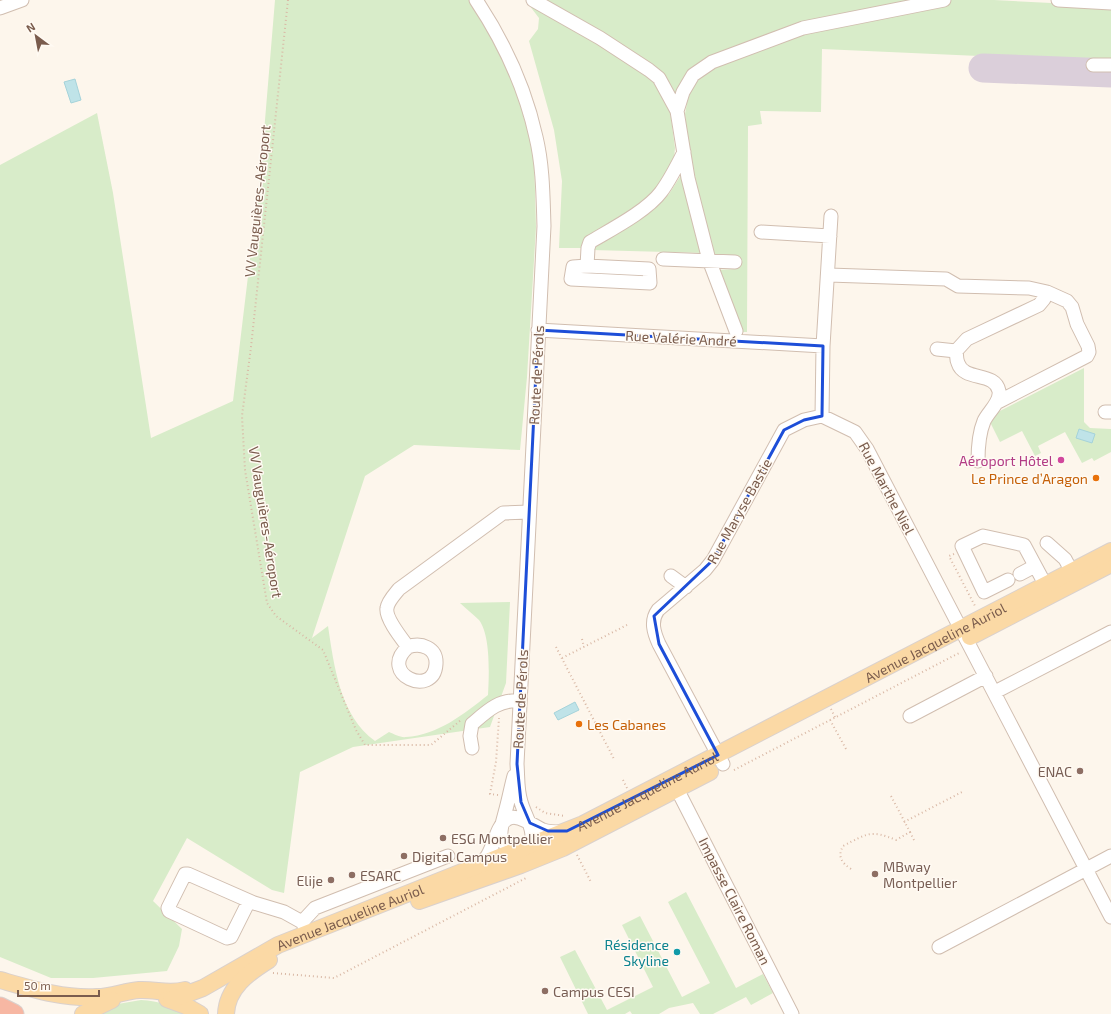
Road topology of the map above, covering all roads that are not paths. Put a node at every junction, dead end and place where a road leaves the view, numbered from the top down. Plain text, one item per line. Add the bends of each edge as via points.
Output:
1 (22, 0) edge
2 (476, 0) edge
3 (533, 0) edge
4 (944, 0) edge
5 (1058, 0) edge
6 (1111, 3) edge
7 (0, 8) edge
8 (1093, 65) dead end
9 (1111, 65) edge
10 (677, 111) junction
11 (684, 152) junction
12 (831, 216) dead end
13 (761, 232) dead end
14 (830, 236) junction
15 (663, 259) dead end
16 (709, 260) junction
17 (735, 262) dead end
18 (587, 266) junction
19 (829, 275) junction
20 (1047, 292) junction
21 (538, 330) junction
22 (736, 331) dead end
23 (823, 346) junction
24 (937, 349) dead end
25 (956, 351) junction
26 (996, 403) junction
27 (822, 416) junction
28 (978, 461) dead end
29 (529, 512) junction
30 (1047, 543) dead end
31 (1111, 551) edge
32 (1111, 564) edge
33 (1035, 566) junction
34 (1072, 572) junction
35 (1020, 574) dead end
36 (671, 576) dead end
37 (1046, 586) junction
38 (686, 587) junction
39 (1010, 604) junction
40 (1111, 632) edge
41 (966, 638) junction
42 (408, 647) dead end
43 (986, 676) junction
44 (995, 692) junction
45 (520, 701) junction
46 (910, 716) dead end
47 (472, 748) dead end
48 (517, 764) junction
49 (724, 764) junction
50 (677, 789) junction
51 (530, 823) junction
52 (501, 826) junction
53 (567, 831) junction
54 (525, 853) junction
55 (448, 856) dead end
56 (546, 856) junction
57 (1111, 856) edge
58 (472, 869) junction
59 (1086, 869) junction
60 (437, 895) junction
61 (249, 901) junction
62 (1111, 917) edge
63 (305, 928) junction
64 (939, 947) dead end
65 (257, 956) junction
66 (0, 980) edge
67 (112, 1000) junction
68 (171, 1000) junction
69 (0, 1007) edge
70 (14, 1014) edge
71 (83, 1014) edge
72 (200, 1014) edge
73 (226, 1014) edge
74 (792, 1014) edge

1 - 7 street
2 - 21 street, Route de Pérols via 492,23 513,64 537,138 544,226
3 - 10 street via 600,38 649,70 659,78
4 - 10 street via 803,28 712,62 693,75 683,92
5 - 6 street
8 - 9 street
10 - 11 street
11 - 16 street
11 - 18 street via 660,194 639,211 590,242
12 - 14 street
13 - 14 street
14 - 19 street
15 - 16 street
16 - 17 street
16 - 22 street
18 - 18 street via 649,269 650,283 571,279 573,268
19 - 20 street via 946,279 958,286 1029,288
19 - 23 street
20 - 25 street via 1039,305 967,339
20 - 26 street via 1067,301 1072,307 1089,352 1087,356
21 - 23 street, Rue Valérie André
21 - 29 street, Route de Pérols
23 - 27 street
24 - 25 street
25 - 26 street via 958,364 963,371 975,377 989,379 996,384 999,396
26 - 28 street via 984,421 978,446
27 - 38 street, Rue Maryse Bastie via 804,420 784,430 713,560
27 - 41 street, Rue Marthe Niel via 851,429 861,439
29 - 42 street via 503,513 399,589 391,598 387,608 388,616
29 - 45 street, Route de Pérols
30 - 34 street via 1065,559
31 - 34 main road, Avenue Jacqueline Auriol
32 - 41 main road, Avenue Jacqueline Auriol
33 - 35 street
33 - 37 street
33 - 39 street via 1024,545 1017,543 983,536 962,546 984,592 1004,582
34 - 37 main road, Avenue Jacqueline Auriol
36 - 38 street
37 - 39 main road, Avenue Jacqueline Auriol
38 - 49 street, Rue Maryse Bastie via 658,610 653,625 659,644
39 - 41 main road, Avenue Jacqueline Auriol
40 - 44 street
41 - 43 street, Rue Marthe Niel
41 - 49 main road, Avenue Jacqueline Auriol
41 - 49 main road, Avenue Jacqueline Auriol via 832,715
43 - 44 street, Rue Marthe Niel
43 - 46 street
44 - 59 street, Rue Marthe Niel
45 - 47 street via 506,700 472,724
45 - 48 street, Route de Pérols
48 - 51 street, Route de Pérols via 521,802
48 - 52 street, Route de Pérols
49 - 50 main road, Avenue Jacqueline Auriol
49 - 53 main road, Avenue Jacqueline Auriol via 639,796
50 - 56 main road, Avenue Jacqueline Auriol
50 - 74 street, Impasse Claire Roman
51 - 52 street via 515,817
51 - 53 street via 548,832
51 - 54 street via 533,835
52 - 54 street via 502,840 507,848
52 - 58 street, Route de Pérols via 485,860
53 - 54 main road, Avenue Jacqueline Auriol
54 - 56 street
54 - 58 main road, Avenue Jacqueline Auriol
54 - 60 street via 510,863
55 - 63 street via 315,908
56 - 60 main road, Avenue Jacqueline Auriol
57 - 59 street
58 - 63 main road, Avenue Jacqueline Auriol
59 - 62 street, Rue Marthe Niel
59 - 64 street
60 - 73 main road, Avenue Jacqueline Auriol via 282,952 239,983 230,993
61 - 61 street via 185,874 168,908 227,938 231,937
61 - 63 street via 284,912
63 - 65 main road, Avenue Jacqueline Auriol
65 - 66 main road via 186,990 171,993 138,990 98,997 74,997
65 - 68 main road, Avenue Jacqueline Auriol via 203,988
66 - 67 main road via 62,1004 82,1006
67 - 68 main road via 143,996
67 - 71 main road
68 - 72 main road
69 - 70 highway

